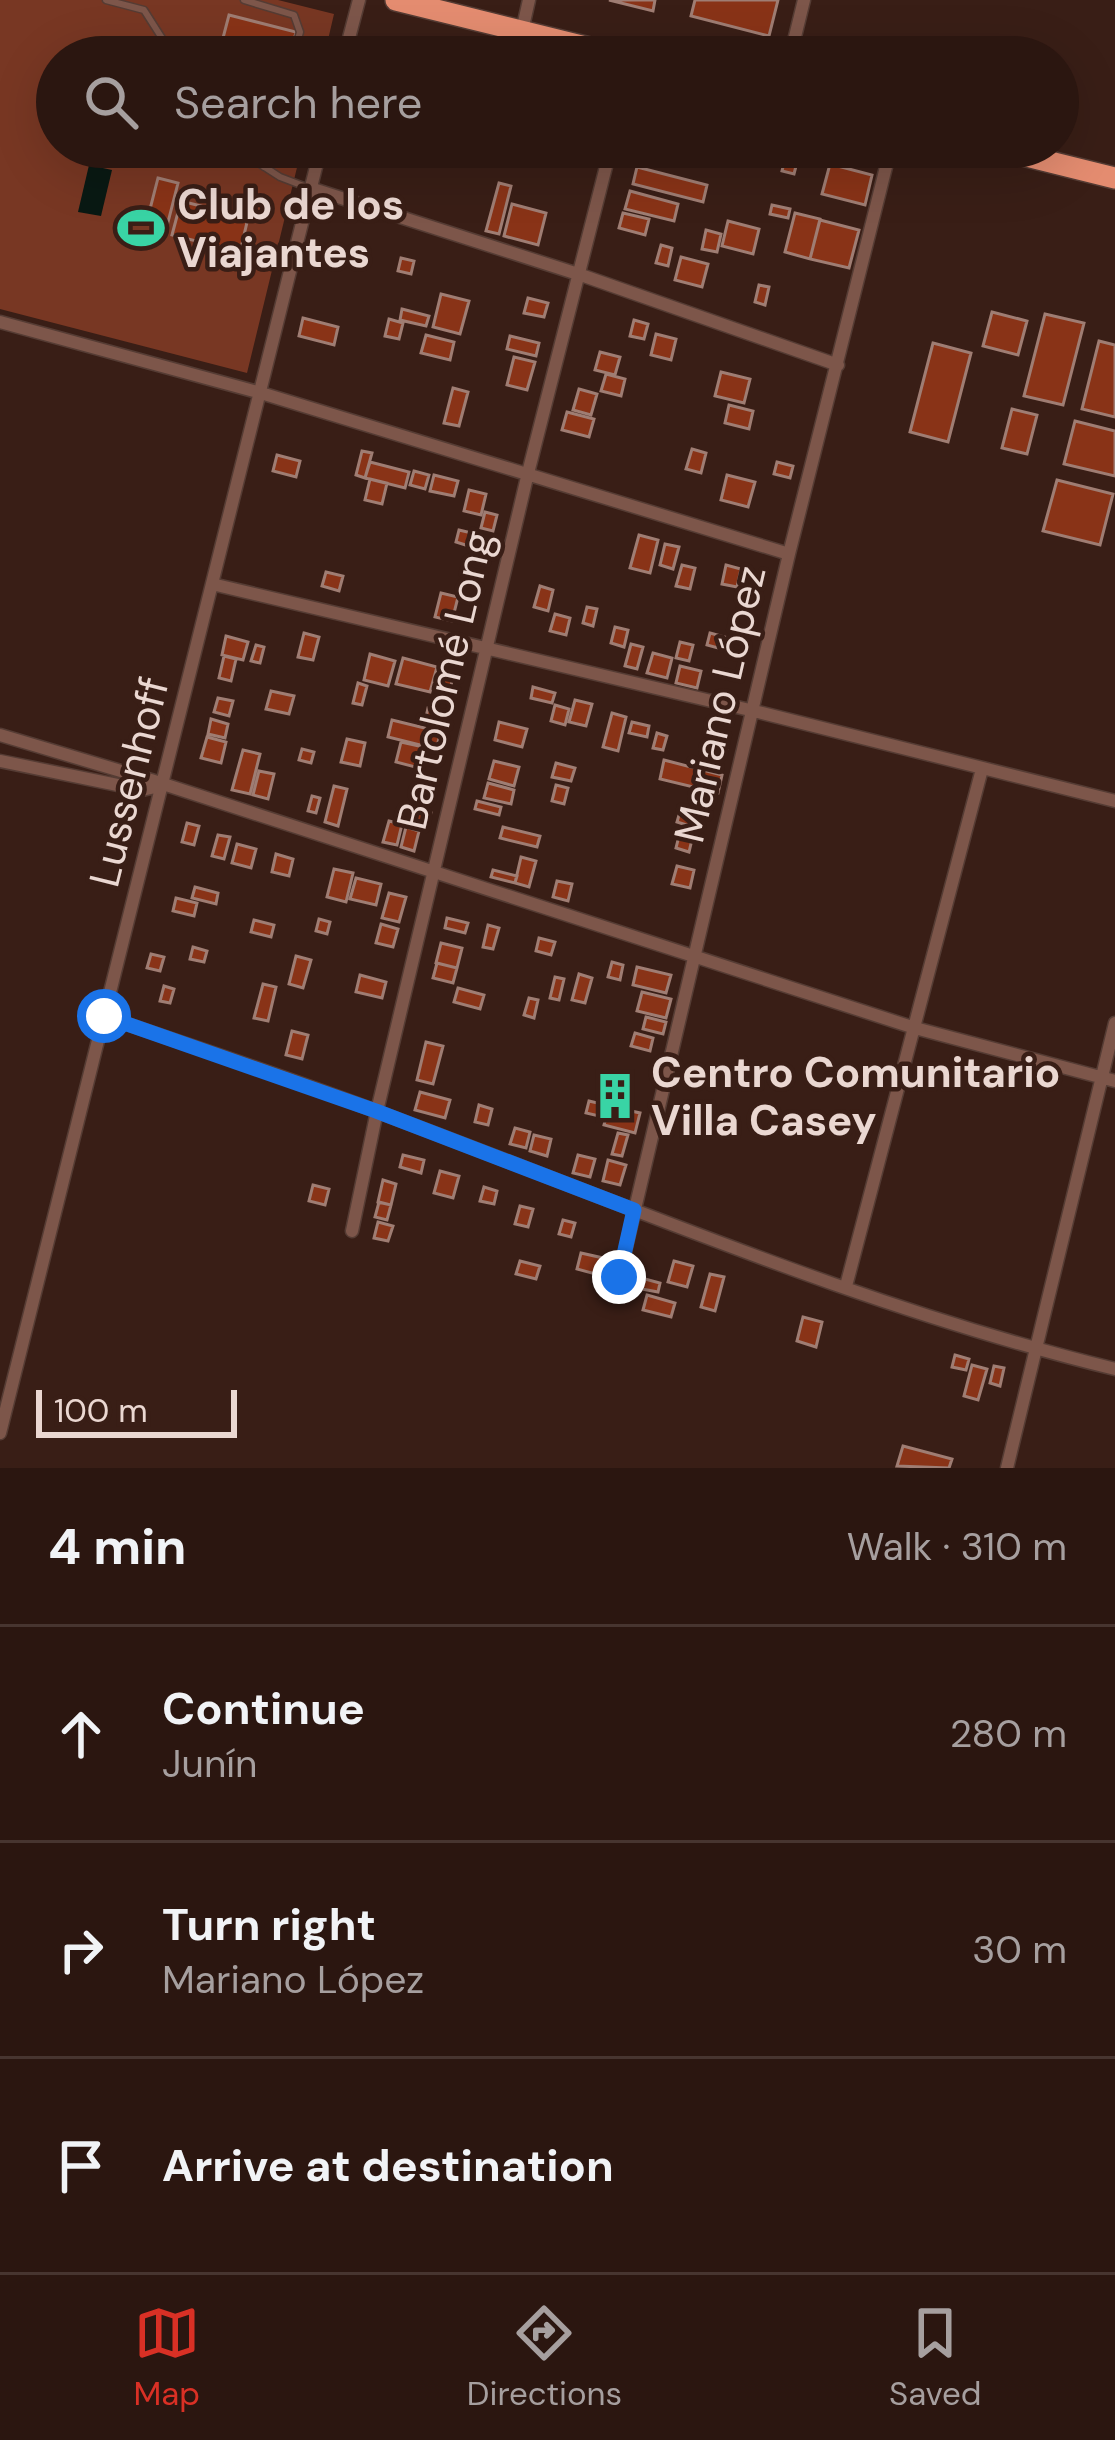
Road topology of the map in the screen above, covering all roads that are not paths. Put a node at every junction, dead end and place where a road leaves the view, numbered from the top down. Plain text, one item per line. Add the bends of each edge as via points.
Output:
1 (106, 0) edge
2 (143, 0) edge
3 (244, 0) edge
4 (358, 0) edge
5 (396, 0) edge
6 (529, 0) edge
7 (804, 0) edge
8 (133, 6) junction
9 (522, 31) junction
10 (161, 36) edge
11 (299, 36) edge
12 (349, 36) edge
13 (542, 36) edge
14 (795, 36) edge
15 (266, 168) edge
16 (315, 168) edge
17 (606, 168) edge
18 (886, 168) edge
19 (1075, 168) edge
20 (1115, 178) edge
21 (310, 188) junction
22 (581, 274) junction
23 (0, 322) edge
24 (838, 364) junction
25 (261, 393) junction
26 (528, 473) junction
27 (790, 554) junction
28 (212, 584) junction
29 (489, 648) junction
30 (754, 711) junction
31 (0, 735) edge
32 (0, 761) edge
33 (982, 769) junction
34 (161, 786) junction
35 (1115, 801) edge
36 (434, 871) junction
37 (695, 956) junction
38 (104, 1016) junction
39 (1115, 1023) edge
40 (915, 1028) junction
41 (1108, 1079) edge
42 (376, 1111) junction
43 (634, 1210) junction
44 (352, 1231) dead end
45 (619, 1277) dead end
46 (846, 1286) junction
47 (1035, 1349) junction
48 (1115, 1369) edge
49 (0, 1433) edge
50 (1006, 1468) edge

1 - 8 lane
2 - 8 lane
3 - 11 lane via 294,15
4 - 12 street
5 - 9 highway
6 - 9 street
7 - 14 street
8 - 10 lane
9 - 13 highway
15 - 21 lane
16 - 21 street, Lussenhoff
17 - 22 street, Bartolomé Long
18 - 24 street, Mariano López
19 - 20 highway
21 - 22 street
21 - 25 street, Lussenhoff
22 - 24 street
22 - 26 street, Bartolomé Long
23 - 25 street
24 - 27 street, Mariano López
25 - 26 street
25 - 28 street, Lussenhoff
26 - 27 street
26 - 29 street, Bartolomé Long
27 - 30 street, Mariano López
28 - 29 street
28 - 34 street, Lussenhoff
29 - 30 street
29 - 36 street, Bartolomé Long
30 - 33 street
30 - 37 street, Mariano López
31 - 34 street
32 - 34 street via 142,790
33 - 35 street
33 - 40 street
34 - 36 street
34 - 38 street, Lussenhoff
36 - 37 street
36 - 42 street, Bartolomé Long
37 - 40 street
37 - 43 street, Mariano López
38 - 42 street
38 - 49 street, Lussenhoff
39 - 41 street
40 - 41 street
40 - 46 street
41 - 47 street
42 - 43 street
42 - 44 street, Bartolomé Long
43 - 45 street, Mariano López
43 - 46 street
46 - 47 street
47 - 48 street
47 - 50 street

